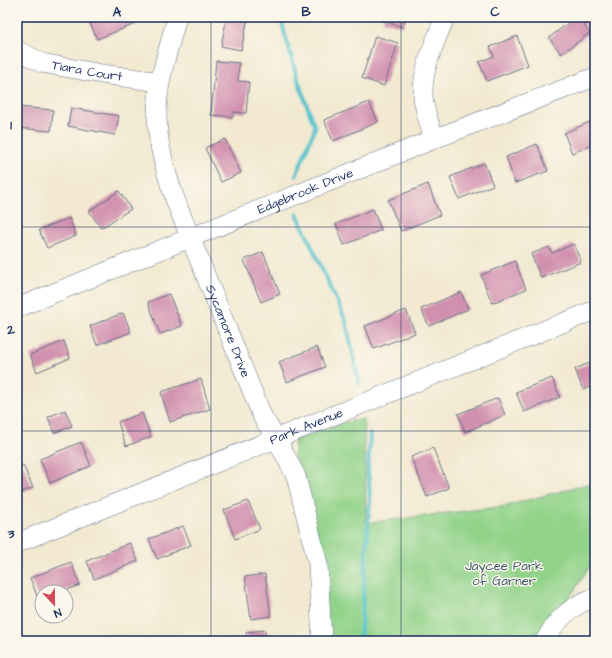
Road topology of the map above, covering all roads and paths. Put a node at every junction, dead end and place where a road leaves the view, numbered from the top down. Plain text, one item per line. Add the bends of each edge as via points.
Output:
1 (177, 17) edge
2 (445, 17) edge
3 (17, 50) edge
4 (595, 77) edge
5 (160, 82) junction
6 (434, 138) junction
7 (190, 237) junction
8 (17, 308) edge
9 (595, 310) edge
10 (276, 438) junction
11 (17, 543) edge
12 (595, 598) edge
13 (322, 641) edge
14 (545, 641) edge

1 - 5 street, Sycamore Drive
2 - 6 street via 431,54 422,94
3 - 5 street, Tiara Court via 42,63
4 - 6 street, Edgebrook Drive
5 - 7 street, Sycamore Drive via 157,114 160,148 166,173
6 - 7 street, Edgebrook Drive
7 - 8 street, Edgebrook Drive
7 - 10 street, Sycamore Drive via 263,418
9 - 10 street, Park Avenue
10 - 11 street, Park Avenue
10 - 13 street, Sycamore Drive via 296,476 318,564
12 - 14 street via 572,607

